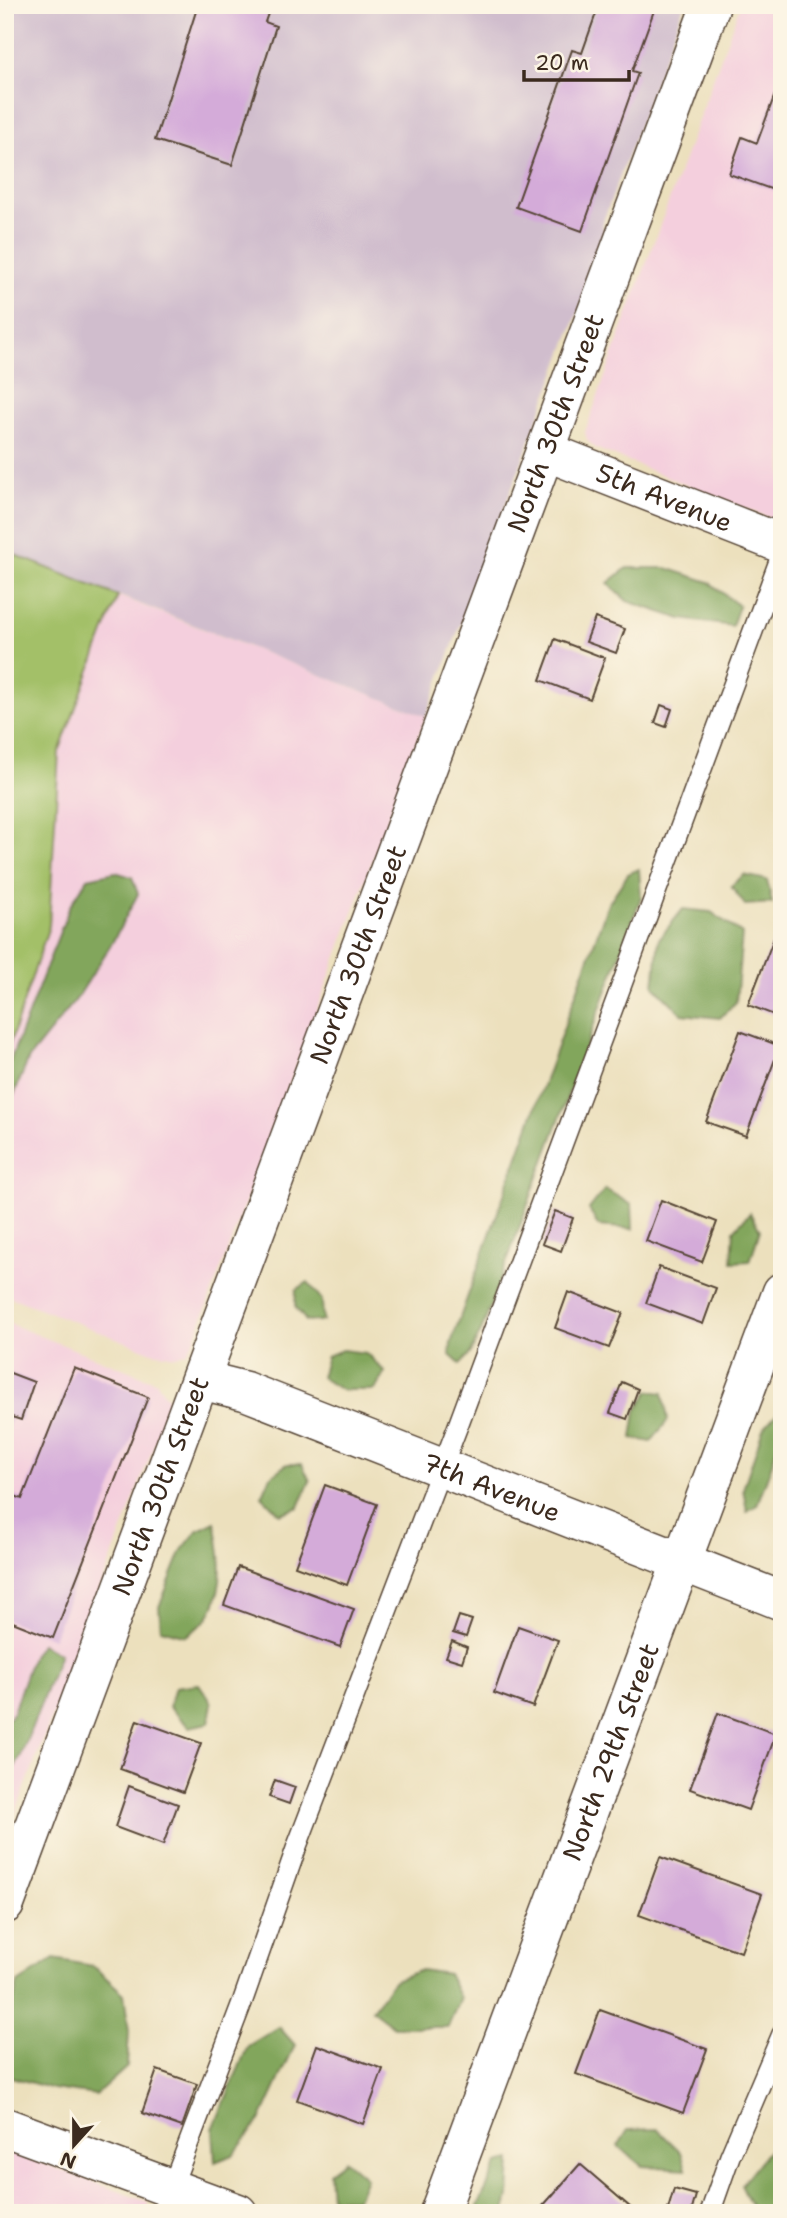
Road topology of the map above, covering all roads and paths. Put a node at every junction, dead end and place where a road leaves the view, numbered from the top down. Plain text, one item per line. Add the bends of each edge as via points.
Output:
1 (711, 5) edge
2 (545, 451) junction
3 (782, 544) edge
4 (782, 553) edge
5 (782, 1292) edge
6 (201, 1380) junction
7 (442, 1467) junction
8 (680, 1561) junction
9 (782, 1601) edge
10 (5, 1904) edge
11 (782, 2034) edge
12 (5, 2127) edge
13 (167, 2201) edge
14 (237, 2213) edge
15 (439, 2213) edge
16 (710, 2213) edge

1 - 2 street, North 30th Street
2 - 3 street, 5th Avenue
2 - 6 street, North 30th Street
4 - 7 lane
5 - 8 street, North 29th Street
6 - 7 street, 7th Avenue via 245,1391
6 - 10 street, North 30th Street
7 - 8 street, 7th Avenue
7 - 13 lane
8 - 9 street, 7th Avenue
8 - 15 street, North 29th Street
11 - 16 lane
12 - 13 street
13 - 14 street

